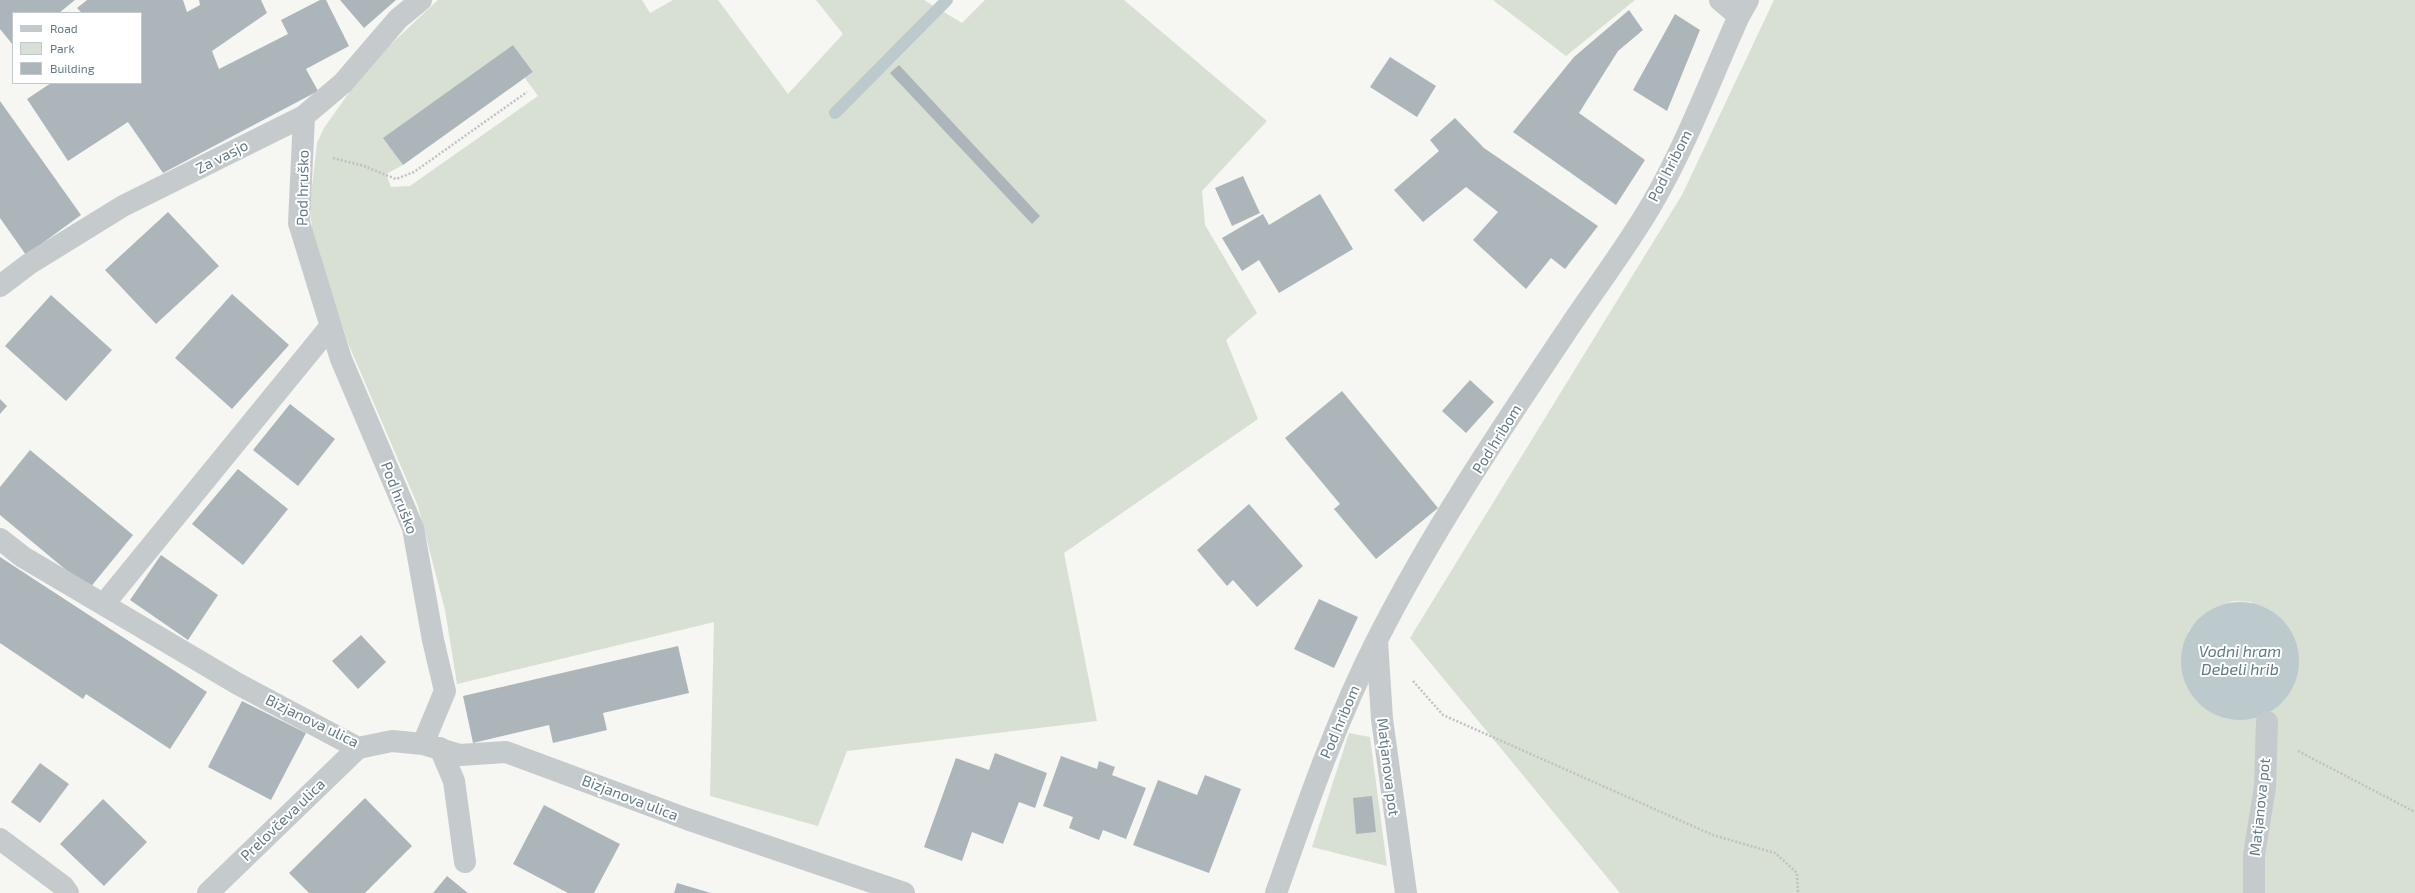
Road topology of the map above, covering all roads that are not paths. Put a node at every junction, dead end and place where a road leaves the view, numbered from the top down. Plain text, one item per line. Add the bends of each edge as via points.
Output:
1 (421, 0) edge
2 (1720, 0) edge
3 (1743, 8) edge
4 (304, 116) junction
5 (0, 286) edge
6 (330, 327) junction
7 (0, 540) edge
8 (104, 604) junction
9 (1376, 640) junction
10 (2267, 722) road end
11 (431, 746) junction
12 (358, 748) junction
13 (0, 839) edge
14 (465, 862) dead end
15 (68, 893) edge
16 (208, 893) edge
17 (904, 893) edge
18 (1276, 893) edge
19 (1406, 893) edge
20 (2254, 893) edge

1 - 4 street, Za vasjo via 398,19 343,83
2 - 3 street
3 - 9 street, Pod hribom via 1688,132 1653,202 1505,424 1427,550
4 - 5 street, Za vasjo via 123,206 29,264
4 - 6 street, Pod hruško via 299,223
6 - 8 street
6 - 11 street, Pod hruško via 341,359 413,528 445,691
7 - 8 street, Bizjanova ulica via 23,557
8 - 12 street, Bizjanova ulica via 251,691
9 - 18 street, Pod hribom via 1349,696 1326,754
9 - 19 street, Matjanova pot via 1382,719
10 - 20 street, Matjanova pot via 2265,787 2254,855
11 - 12 street, Bizjanova ulica via 392,741
11 - 14 street via 454,781
11 - 17 street, Bizjanova ulica via 460,754 506,752 687,819
12 - 16 street, Prelovčeva ulica
13 - 15 street via 63,886

